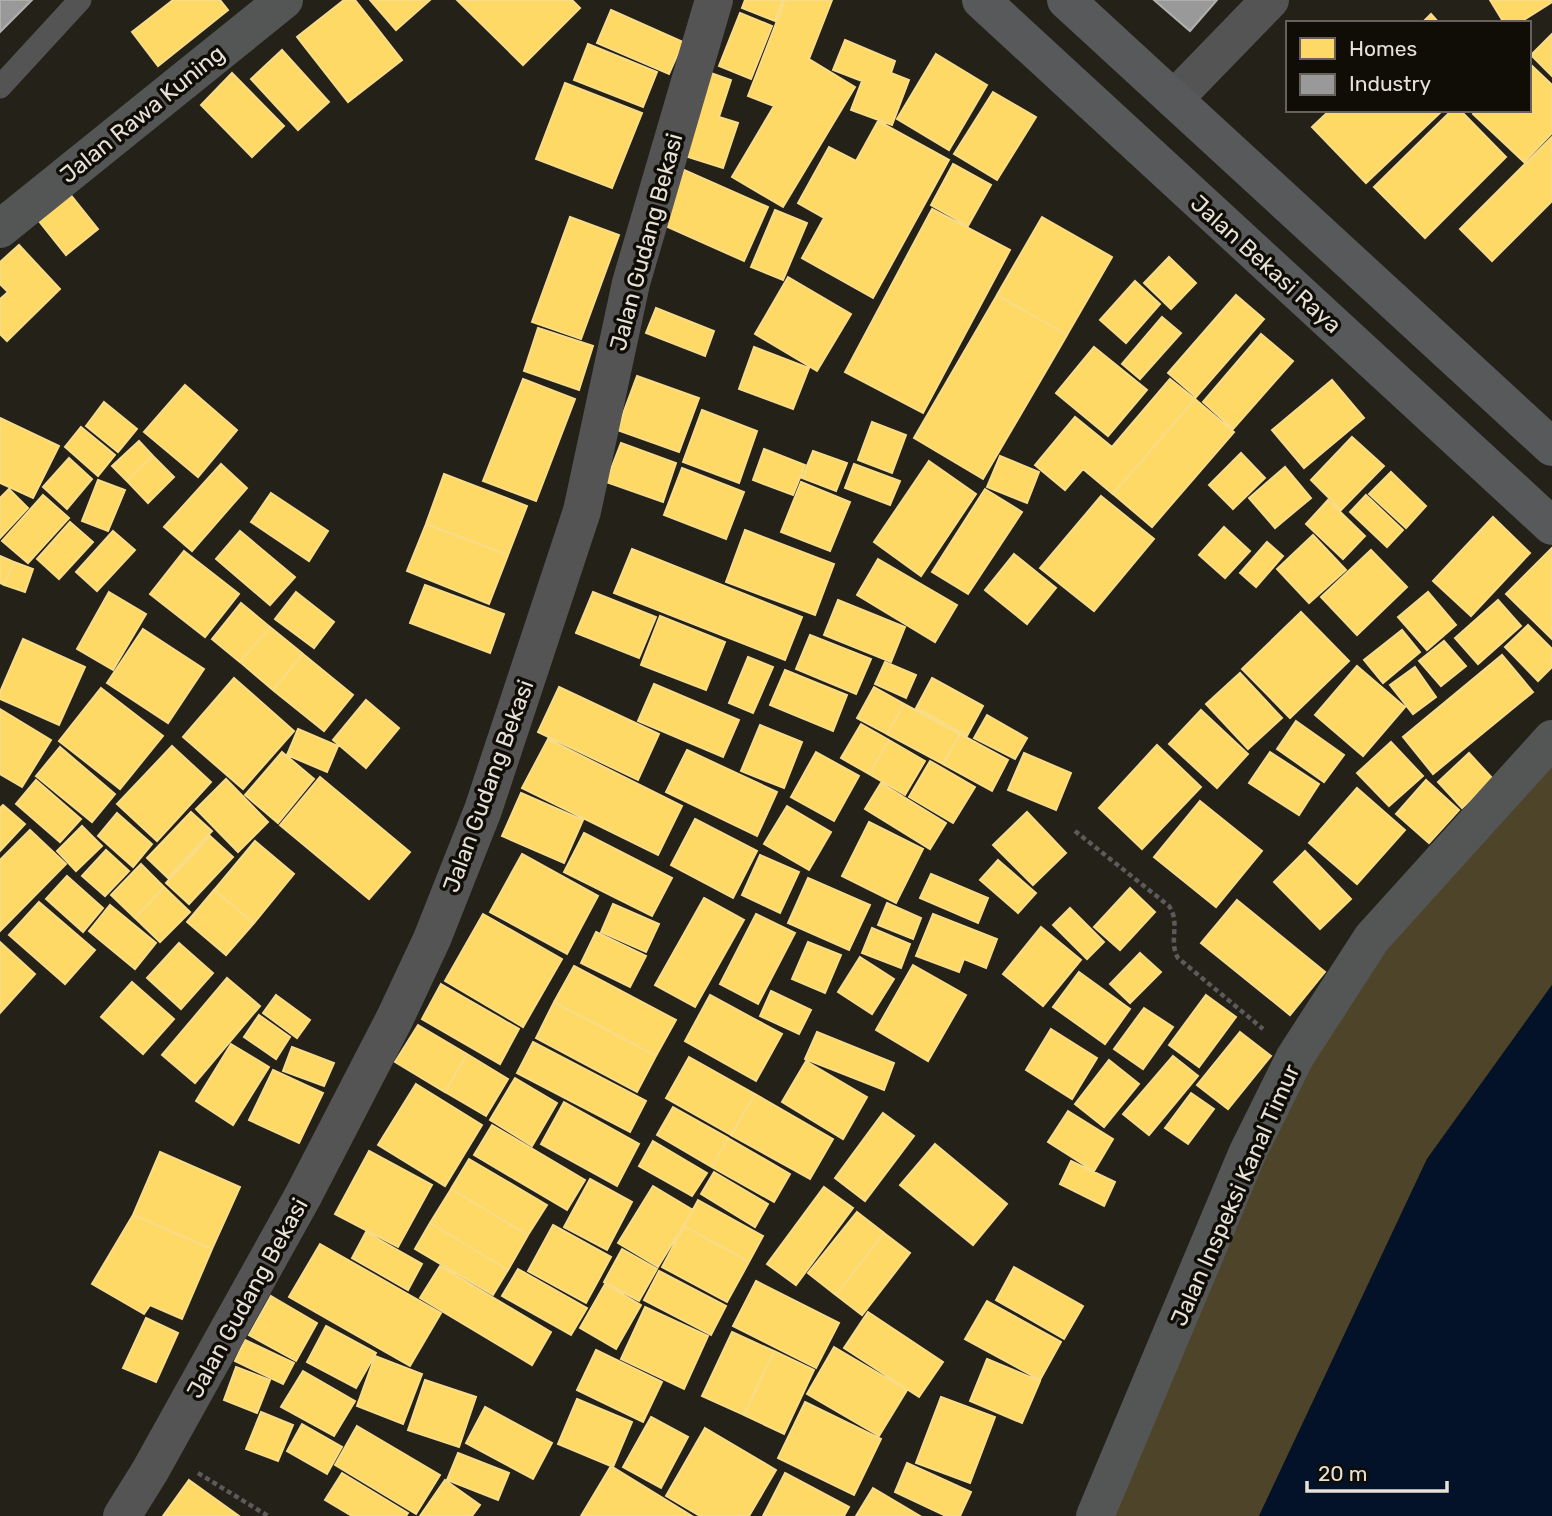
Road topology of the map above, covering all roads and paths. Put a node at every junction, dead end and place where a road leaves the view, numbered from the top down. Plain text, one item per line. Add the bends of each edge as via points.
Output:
1 (80, 0) edge
2 (284, 0) edge
3 (714, 0) edge
4 (981, 0) edge
5 (1066, 0) edge
6 (1270, 0) edge
7 (0, 87) edge
8 (1174, 99) junction
9 (0, 229) edge
10 (1552, 447) edge
11 (1552, 526) edge
12 (1552, 739) edge
13 (1075, 831) dead end
14 (1295, 1057) junction
15 (162, 1451) junction
16 (122, 1516) edge
17 (268, 1516) edge
18 (1095, 1516) edge

1 - 7 lane
2 - 9 street, Jalan Rawa Kuning
3 - 15 street, Jalan Gudang Bekasi via 631,283 582,511 483,810 395,1018
4 - 11 highway, Jalan Bekasi Raya
5 - 8 highway
6 - 8 street
8 - 10 highway
12 - 14 street, Jalan Inspeksi Kanal Timur via 1372,938
13 - 14 path via 1169,906 1176,923 1173,945 1178,958
14 - 18 street, Jalan Inspeksi Kanal Timur via 1247,1154
15 - 16 street, Jalan Gudang Bekasi
15 - 17 path

